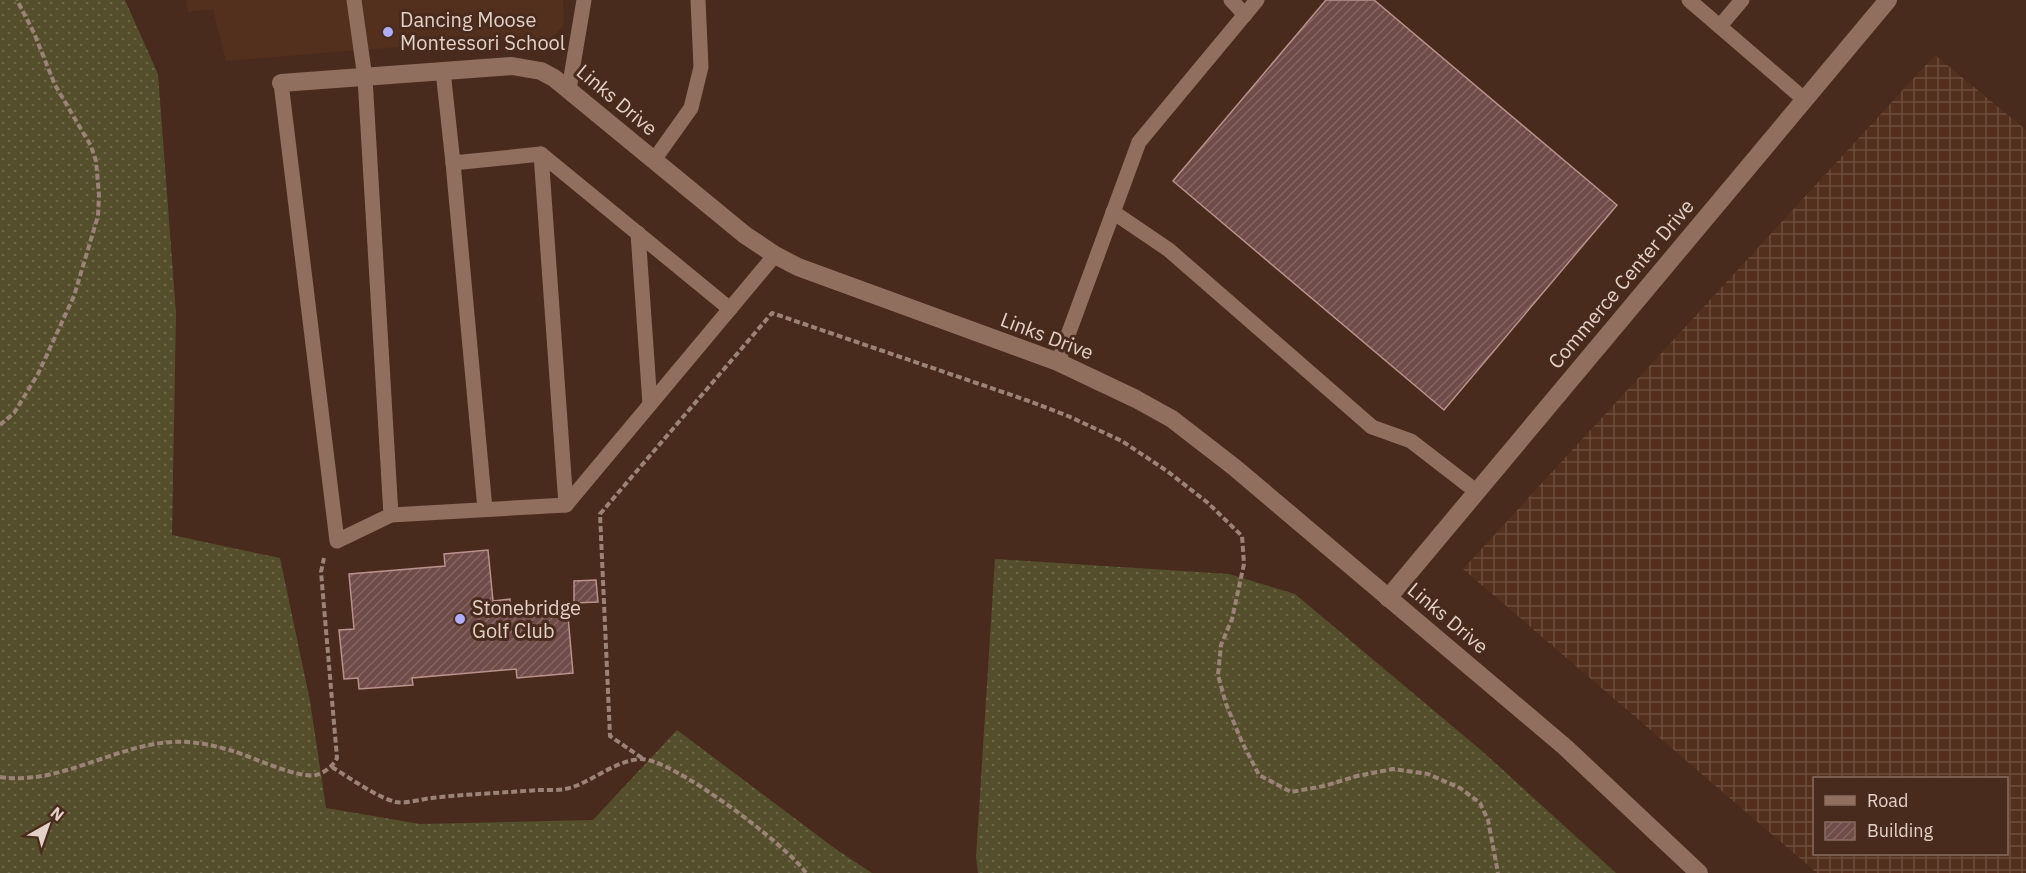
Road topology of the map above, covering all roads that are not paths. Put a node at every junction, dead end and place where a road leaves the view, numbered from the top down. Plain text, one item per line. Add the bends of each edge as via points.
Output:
1 (354, 0) edge
2 (584, 0) edge
3 (698, 0) edge
4 (1231, 0) edge
5 (1257, 0) edge
6 (1689, 0) edge
7 (1742, 0) edge
8 (1888, 0) edge
9 (1245, 15) junction
10 (1720, 26) junction
11 (443, 71) junction
12 (365, 78) junction
13 (281, 83) joint
14 (569, 89) junction
15 (1805, 100) junction
16 (541, 154) junction
17 (654, 160) junction
18 (453, 163) junction
19 (1113, 213) junction
20 (638, 233) junction
21 (775, 255) junction
22 (730, 309) junction
23 (1058, 362) junction
24 (650, 404) junction
25 (1477, 492) junction
26 (566, 504) junction
27 (485, 509) junction
28 (391, 514) junction
29 (1388, 598) junction
30 (1699, 873) edge

1 - 12 lane
2 - 14 lane
3 - 17 lane via 701,67 691,108
4 - 9 lane
5 - 9 lane
6 - 10 lane
7 - 10 lane
8 - 15 street, Commerce Center Drive
9 - 19 lane via 1139,142
10 - 15 lane
11 - 12 street, Links Drive
11 - 14 street, Links Drive via 526,67 541,71
11 - 18 lane
12 - 13 street, Links Drive
12 - 28 lane
13 - 28 lane via 337,540
14 - 17 street, Links Drive
15 - 25 street, Commerce Center Drive
16 - 18 lane
16 - 20 lane
16 - 26 lane
17 - 21 street, Links Drive
18 - 27 lane
19 - 23 lane
19 - 25 lane via 1169,250 1372,427 1411,441
20 - 22 lane
20 - 24 lane
21 - 22 lane
21 - 23 street, Links Drive via 855,289
22 - 24 lane
23 - 29 street, Links Drive via 1180,425 1234,466
24 - 26 lane
25 - 29 street, Commerce Center Drive
26 - 27 lane
27 - 28 lane
29 - 30 street, Links Drive via 1565,747

